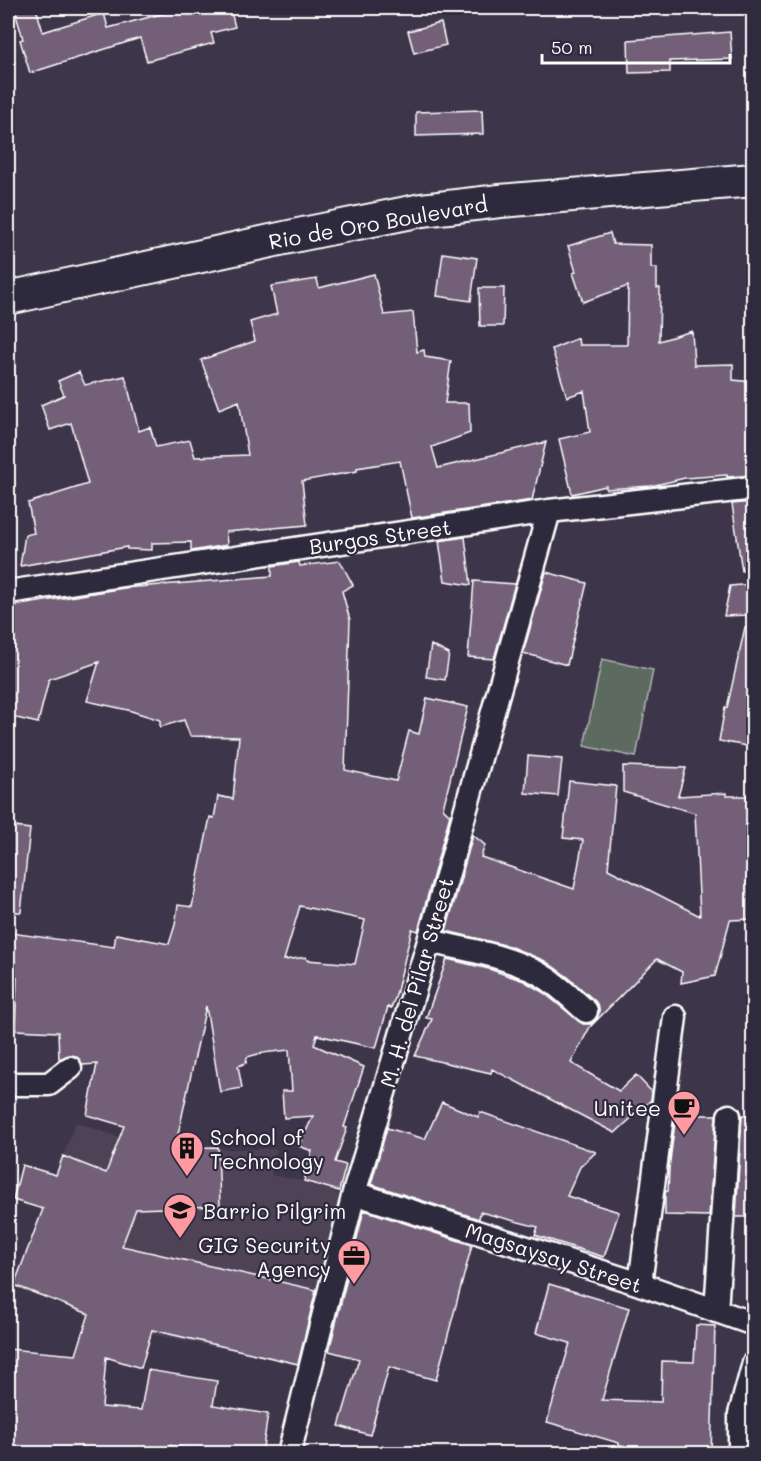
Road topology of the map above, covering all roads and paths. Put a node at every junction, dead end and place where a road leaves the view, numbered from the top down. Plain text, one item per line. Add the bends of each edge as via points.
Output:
1 (753, 180) edge
2 (8, 298) edge
3 (753, 488) edge
4 (549, 511) junction
5 (8, 592) edge
6 (429, 940) junction
7 (586, 1011) dead end
8 (675, 1017) dead end
9 (70, 1068) dead end
10 (8, 1084) edge
11 (729, 1116) dead end
12 (354, 1193) junction
13 (640, 1284) junction
14 (716, 1311) junction
15 (753, 1324) edge
16 (753, 1363) edge
17 (289, 1454) edge
18 (740, 1454) edge

1 - 2 main road, Rio de Oro Boulevard via 422,210
3 - 4 street, Burgos Street
4 - 5 street, Burgos Street
4 - 6 street, M. H. del Pilar Street
6 - 7 street via 531,969
6 - 12 street, M. H. del Pilar Street
8 - 13 street
9 - 10 street via 49,1084
11 - 14 street
12 - 13 street, Magsaysay Street
12 - 17 street, M. H. del Pilar Street
13 - 14 street, Magsaysay Street
14 - 15 street, Magsaysay Street
16 - 18 street via 740,1414

